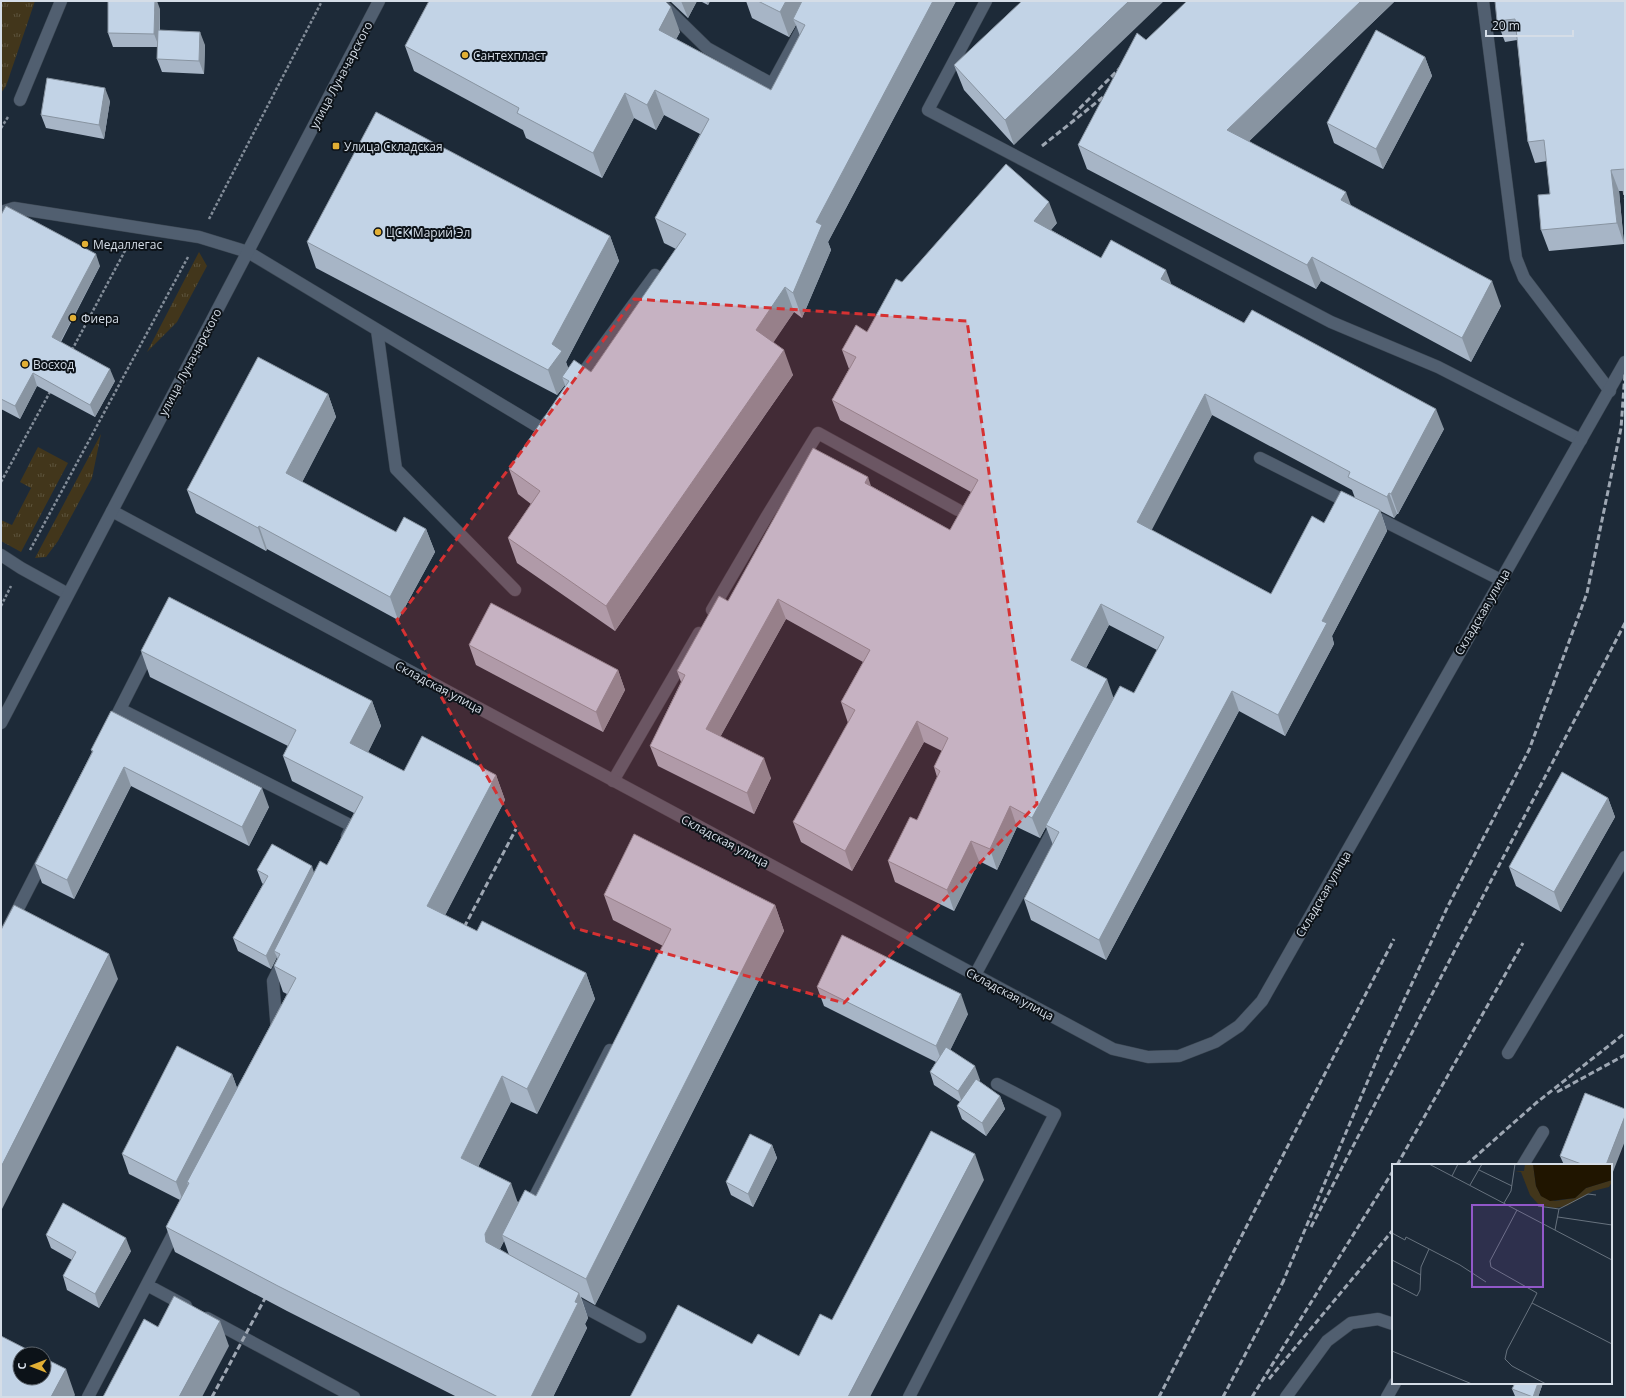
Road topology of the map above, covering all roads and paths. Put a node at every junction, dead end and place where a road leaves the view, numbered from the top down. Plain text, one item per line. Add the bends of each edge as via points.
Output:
1 (62, 1) edge
2 (322, 1) edge
3 (379, 1) edge
4 (659, 1) edge
5 (817, 1) edge
6 (986, 1) edge
7 (1483, 1) edge
8 (20, 100) dead end
9 (1, 212) edge
10 (138, 227) junction
11 (199, 236) junction
12 (248, 252) junction
13 (654, 275) dead end
14 (376, 330) junction
15 (71, 351) edge
16 (1625, 362) edge
17 (53, 386) edge
18 (570, 391) edge
19 (1610, 391) junction
20 (556, 410) edge
21 (1581, 440) junction
22 (1260, 458) dead end
23 (1, 482) edge
24 (958, 510) dead end
25 (112, 512) junction
26 (1, 554) edge
27 (21, 568) junction
28 (1501, 580) junction
29 (515, 590) dead end
30 (68, 594) junction
31 (1, 606) edge
32 (155, 641) edge
33 (120, 709) junction
34 (1, 723) edge
35 (113, 723) edge
36 (613, 781) junction
37 (1062, 814) edge
38 (52, 843) edge
39 (341, 847) edge
40 (1625, 856) edge
41 (1, 942) edge
42 (291, 946) edge
43 (975, 975) junction
44 (615, 1040) edge
45 (274, 1042) edge
46 (1508, 1053) dead end
47 (996, 1084) dead end
48 (1543, 1132) dead end
49 (1524, 1164) edge
50 (183, 1216) edge
51 (522, 1222) edge
52 (147, 1285) junction
53 (564, 1297) edge
54 (1392, 1324) edge
55 (640, 1337) dead end
56 (1394, 1384) edge
57 (88, 1397) edge
58 (354, 1397) edge
59 (910, 1397) edge
60 (1286, 1397) edge
61 (1387, 1397) edge

1 - 8 street
2 - 11 path
3 - 12 street, улица Луначарского
4 - 5 street via 707,48 772,84
6 - 21 street via 928,110 1331,322 1438,366
7 - 19 street via 1516,258 1524,278
9 - 10 street via 14,208
10 - 11 street
10 - 15 path
11 - 12 street
11 - 27 path
12 - 14 street
12 - 25 street, улица Луначарского
13 - 18 street
14 - 20 street via 542,429
14 - 29 street via 396,469
16 - 19 street, Складская улица
17 - 23 path
19 - 21 street, Складская улица
21 - 28 street, Складская улица
22 - 28 street
24 - 36 street via 818,433
25 - 30 street, улица Луначарского
25 - 36 street, Складская улица
26 - 27 street
27 - 30 street
27 - 31 path
28 - 43 street, Складская улица via 1262,1001 1239,1026 1215,1042 1179,1056 1148,1057 1114,1049
30 - 34 street, улица Луначарского
32 - 33 street
33 - 35 street
33 - 39 street via 352,826
36 - 43 street, Складская улица
37 - 43 street
38 - 41 street
40 - 46 street
42 - 45 street via 273,981 278,1036
44 - 51 street
47 - 59 street via 1055,1114
48 - 49 street
50 - 52 street
52 - 57 street
52 - 58 street
53 - 55 street
54 - 60 street via 1378,1319 1351,1322 1327,1341
56 - 61 street

